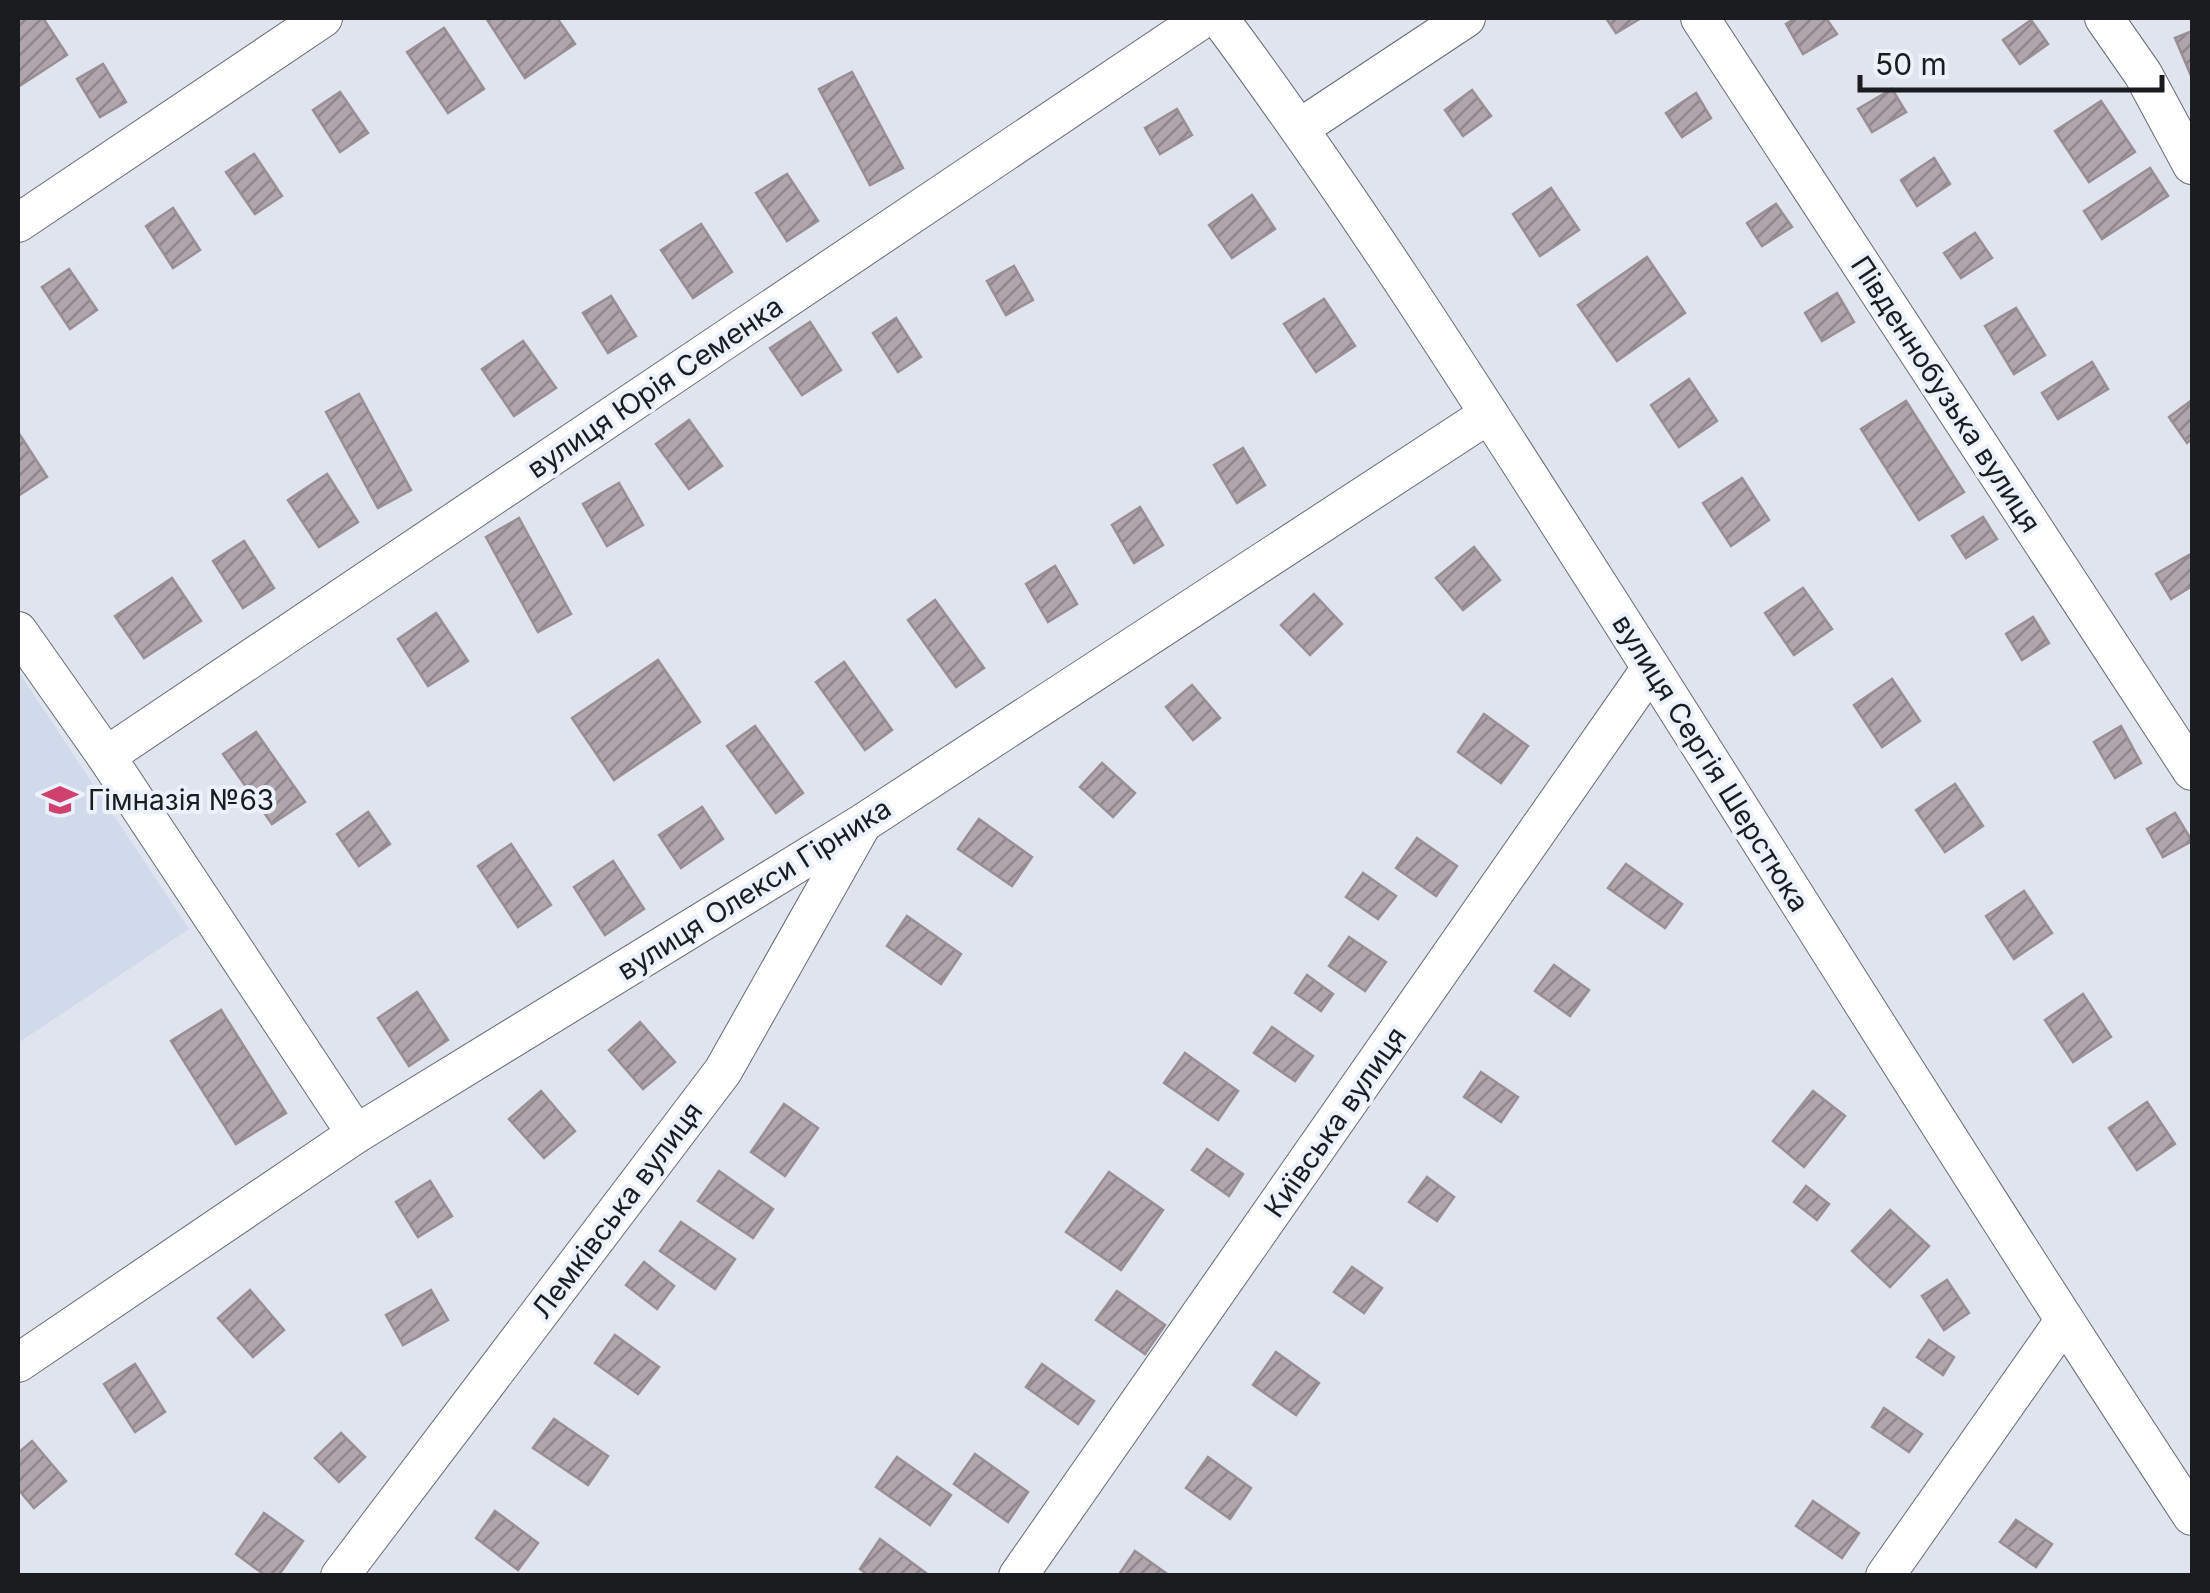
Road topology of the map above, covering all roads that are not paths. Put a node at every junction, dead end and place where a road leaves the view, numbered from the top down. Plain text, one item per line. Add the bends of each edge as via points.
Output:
1 (324, 18) edge
2 (1204, 18) edge
3 (1219, 18) edge
4 (1466, 18) edge
5 (1700, 18) edge
6 (2104, 18) edge
7 (1300, 128) junction
8 (2192, 165) edge
9 (18, 222) edge
10 (1489, 414) junction
11 (18, 631) edge
12 (1651, 668) junction
13 (106, 756) junction
14 (2192, 771) edge
15 (863, 823) junction
16 (356, 1134) junction
17 (2064, 1321) junction
18 (18, 1363) edge
19 (2192, 1516) edge
20 (340, 1576) edge
21 (1018, 1576) edge
22 (1885, 1576) edge

1 - 9 street
2 - 13 street, вулиця Юрія Семенка
3 - 7 street, вулиця Сергія Шерстюка
4 - 7 street
5 - 14 street, Південнобузька вулиця
6 - 8 street
7 - 10 street, вулиця Сергія Шерстюка
10 - 12 street, вулиця Сергія Шерстюка
10 - 15 street, вулиця Олекси Гірника
11 - 13 street
12 - 17 street, вулиця Сергія Шерстюка
12 - 21 street, Київська вулиця
13 - 16 street
15 - 16 street, вулиця Олекси Гірника
15 - 20 street, Лемківська вулиця via 723,1071
16 - 18 street, вулиця Олекси Гірника
17 - 19 street, вулиця Сергія Шерстюка
17 - 22 street

